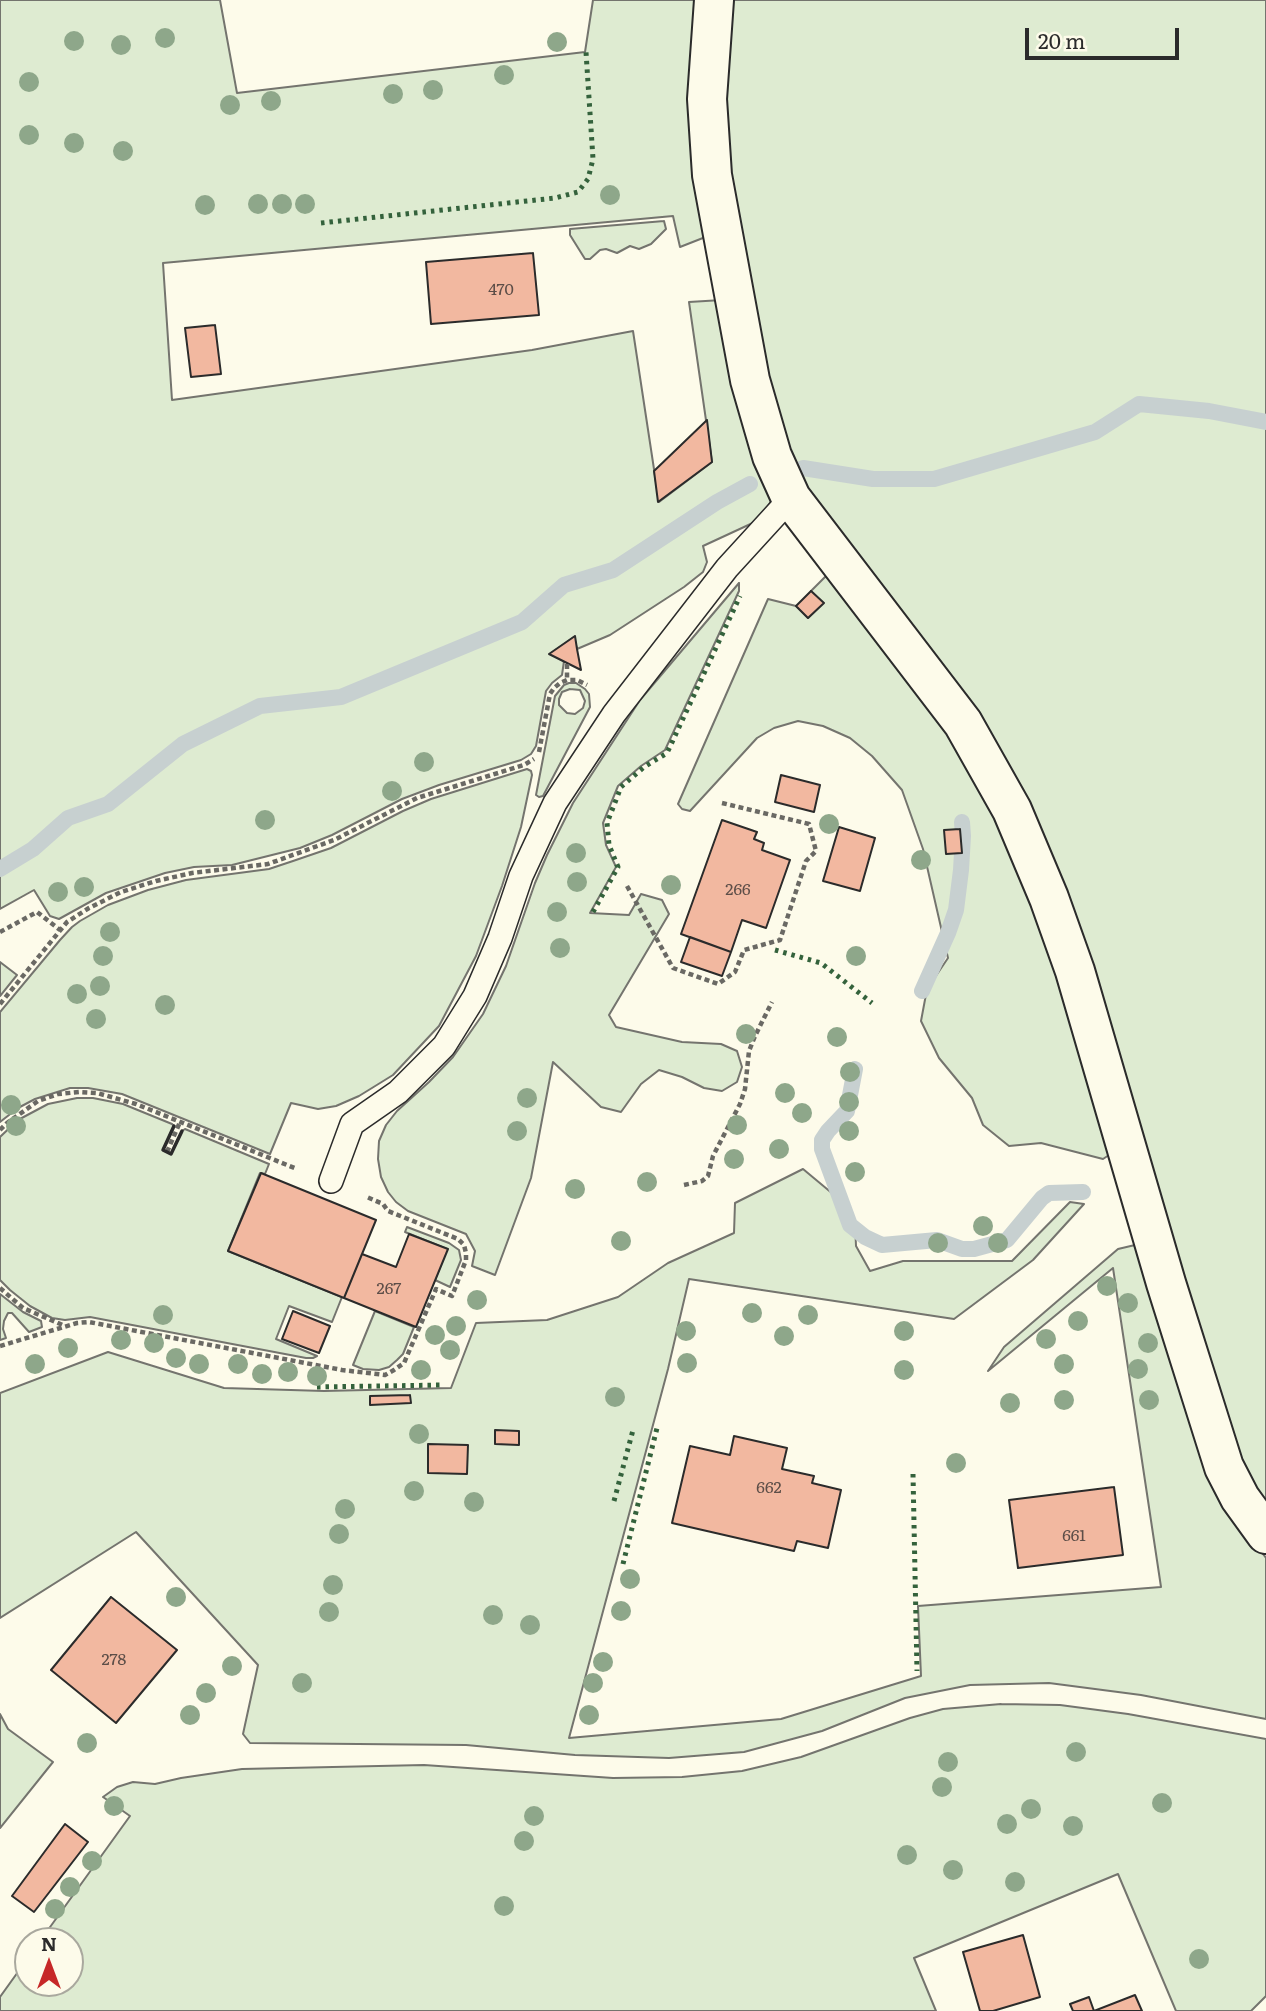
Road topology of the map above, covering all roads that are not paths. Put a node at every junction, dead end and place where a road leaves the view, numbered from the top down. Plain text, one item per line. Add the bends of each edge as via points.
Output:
1 (714, 0) edge
2 (792, 498) junction
3 (331, 1181) road end
4 (1266, 1534) edge

1 - 2 street via 707,99 712,175 750,380 772,456
2 - 3 lane via 727,568 614,714 555,803 475,996 444,1046 398,1092 352,1124
2 - 4 street via 963,723 1012,810 1075,971 1224,1467

